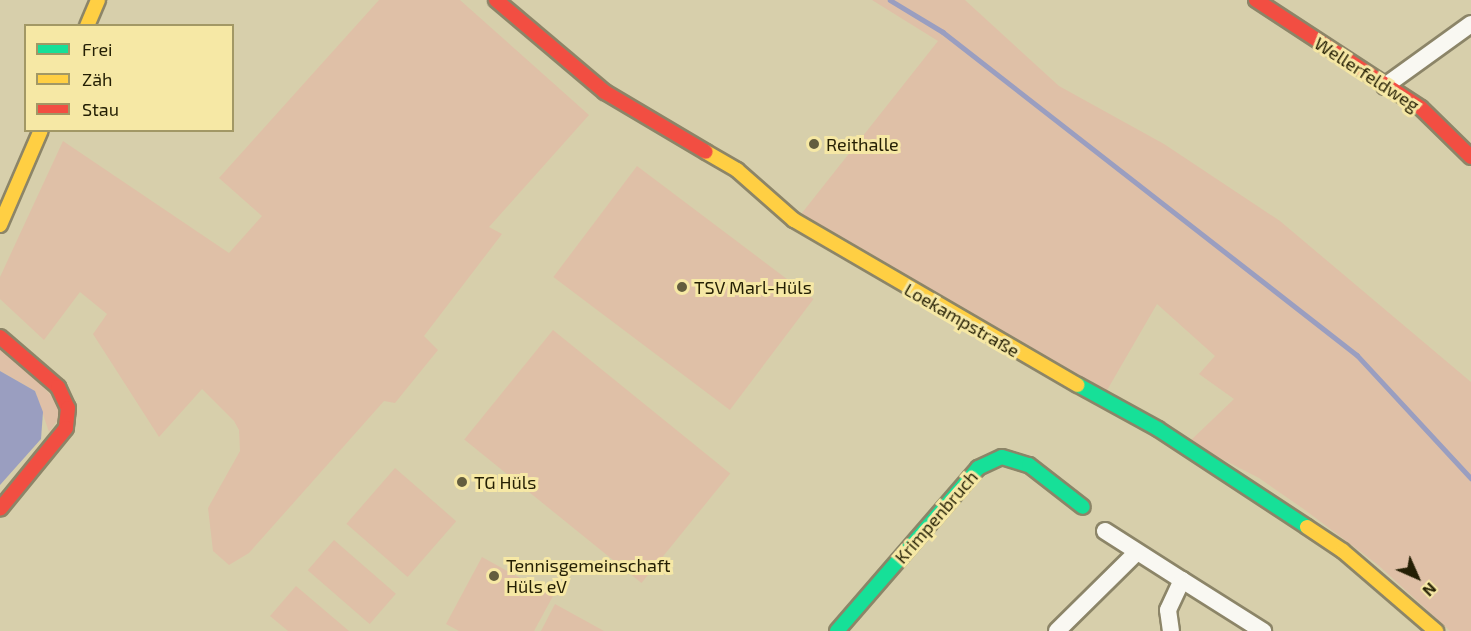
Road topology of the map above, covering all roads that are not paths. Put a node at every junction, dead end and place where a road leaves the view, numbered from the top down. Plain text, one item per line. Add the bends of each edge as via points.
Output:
1 (98, 0) edge
2 (495, 0) edge
3 (1256, 0) edge
4 (88, 24) edge
5 (1471, 24) edge
6 (1385, 86) junction
7 (40, 132) edge
8 (1471, 156) edge
9 (0, 225) edge
10 (0, 337) edge
11 (1083, 507) dead end
12 (0, 509) edge
13 (1106, 531) dead end
14 (1136, 553) junction
15 (1182, 580) junction
16 (837, 631) edge
17 (1057, 631) edge
18 (1171, 631) edge
19 (1263, 631) edge
20 (1436, 631) edge

1 - 4 street
2 - 20 street, Loekampstraße via 605,92 738,170 794,220 963,321 1158,429 1343,551
3 - 6 street, Wellerfeldweg
5 - 6 street
6 - 8 street, Wellerfeldweg via 1421,108
7 - 9 street
10 - 12 street via 58,387 68,408 66,428
11 - 16 street, Krimpenbruch via 1029,465 1002,457 978,468
13 - 14 street
14 - 15 street
14 - 17 street
15 - 18 street via 1168,610
15 - 19 street

